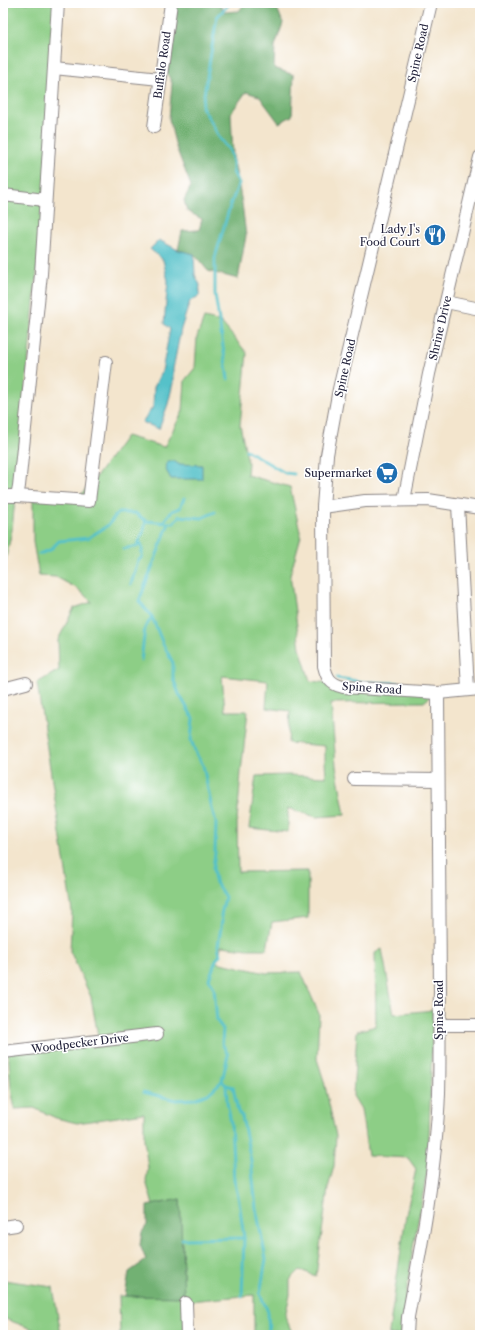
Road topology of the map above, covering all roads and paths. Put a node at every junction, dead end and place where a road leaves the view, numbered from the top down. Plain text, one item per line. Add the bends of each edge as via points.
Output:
1 (58, 3) edge
2 (171, 3) edge
3 (431, 3) edge
4 (54, 68) junction
5 (160, 79) junction
6 (154, 127) dead end
7 (480, 157) edge
8 (3, 195) edge
9 (46, 200) junction
10 (446, 302) junction
11 (480, 309) edge
12 (106, 362) dead end
13 (3, 496) edge
14 (17, 496) junction
15 (404, 500) junction
16 (458, 504) junction
17 (323, 507) junction
18 (480, 508) edge
19 (26, 683) dead end
20 (3, 689) edge
21 (468, 689) junction
22 (480, 689) edge
23 (438, 693) junction
24 (354, 779) dead end
25 (438, 780) junction
26 (480, 1025) edge
27 (439, 1026) junction
28 (157, 1034) dead end
29 (3, 1052) edge
30 (16, 1225) dead end
31 (3, 1227) edge
32 (186, 1302) dead end
33 (187, 1335) edge
34 (407, 1335) edge

1 - 4 street
2 - 5 street, Buffalo Road
3 - 17 street, Spine Road via 339,389 327,455
4 - 5 street
4 - 9 street
5 - 6 street, Buffalo Road
7 - 10 street, Shrine Drive
8 - 9 street
9 - 14 street via 41,274
10 - 11 street
10 - 15 street, Shrine Drive
12 - 14 street via 89,501
13 - 14 street
15 - 16 street
15 - 17 street via 365,501
16 - 18 street
16 - 21 street
17 - 23 street, Spine Road via 324,666 327,678 337,686 343,687
19 - 20 street
21 - 22 street
21 - 23 street
23 - 25 street, Spine Road
24 - 25 street
25 - 27 street, Spine Road
26 - 27 street
27 - 34 street, Spine Road via 439,1093 435,1146
28 - 29 street, Woodpecker Drive
30 - 31 street
32 - 33 street

